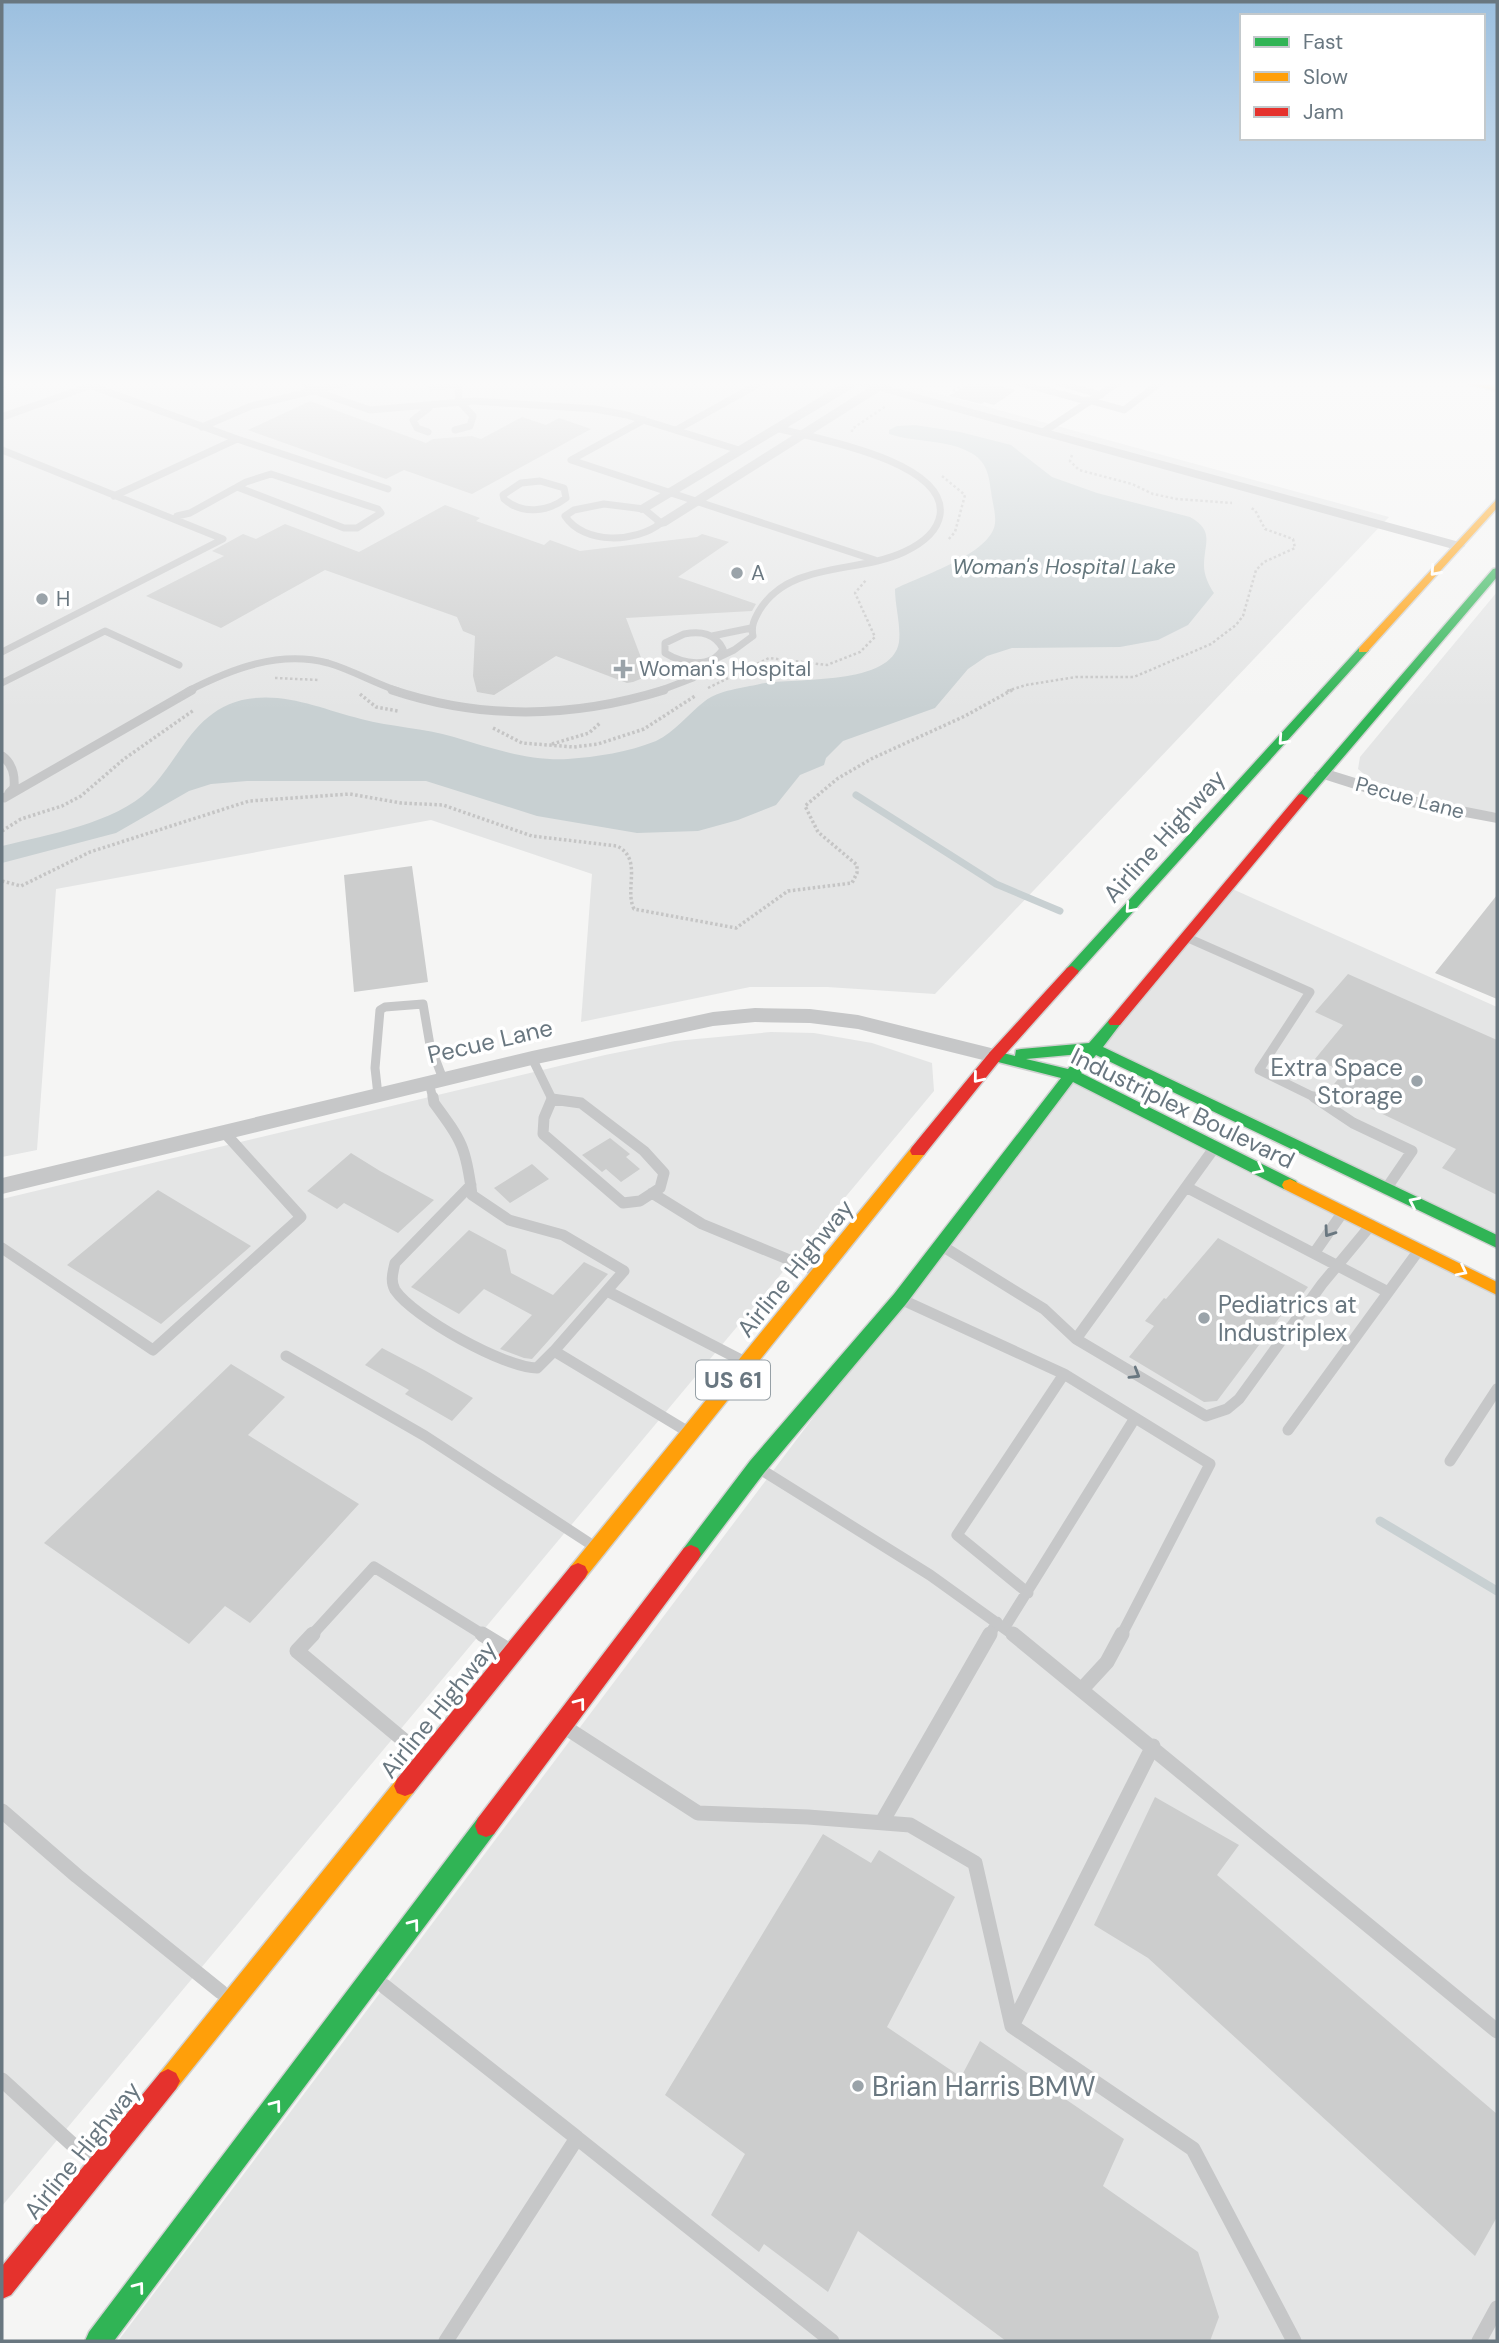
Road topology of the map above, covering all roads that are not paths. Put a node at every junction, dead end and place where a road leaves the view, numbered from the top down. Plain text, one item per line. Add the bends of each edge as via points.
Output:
1 (103, 491) edge
2 (124, 491) edge
3 (229, 491) edge
4 (248, 491) edge
5 (328, 491) edge
6 (507, 491) edge
7 (565, 491) edge
8 (713, 491) edge
9 (933, 491) edge
10 (1259, 491) edge
11 (669, 492) joint
12 (114, 496) junction
13 (698, 501) junction
14 (1497, 502) edge
15 (640, 509) junction
16 (533, 510) joint
17 (174, 517) junction
18 (661, 523) junction
19 (1458, 546) junction
20 (875, 560) junction
21 (1497, 571) edge
22 (751, 628) junction
23 (712, 636) junction
24 (2, 652) edge
25 (715, 658) junction
26 (179, 665) dead end
27 (2, 683) edge
28 (2, 756) edge
29 (1323, 773) junction
30 (3, 799) edge
31 (1497, 818) edge
32 (1186, 937) junction
33 (1093, 1048) junction
34 (995, 1056) junction
35 (532, 1058) junction
36 (1071, 1075) junction
37 (436, 1081) junction
38 (378, 1095) junction
39 (552, 1099) junction
40 (224, 1132) junction
41 (1214, 1147) junction
42 (471, 1185) junction
43 (2, 1186) edge
44 (1186, 1187) junction
45 (1385, 1189) junction
46 (652, 1193) junction
47 (1343, 1212) junction
48 (1371, 1225) junction
49 (1497, 1242) edge
50 (941, 1245) junction
51 (2, 1248) edge
52 (1419, 1250) junction
53 (1315, 1252) junction
54 (1339, 1265) junction
55 (820, 1273) junction
56 (1497, 1289) edge
57 (607, 1291) junction
58 (1388, 1292) junction
59 (901, 1299) junction
60 (1076, 1339) junction
61 (554, 1351) junction
62 (286, 1356) dead end
63 (746, 1363) junction
64 (1064, 1374) junction
65 (1497, 1389) edge
66 (1135, 1419) junction
67 (1289, 1430) dead end
68 (691, 1433) junction
69 (1450, 1461) dead end
70 (757, 1467) junction
71 (597, 1548) junction
72 (1028, 1593) junction
73 (1001, 1624) junction
74 (513, 1653) junction
75 (1083, 1688) junction
76 (563, 1726) junction
77 (1153, 1746) junction
78 (427, 1759) junction
79 (2, 1811) edge
80 (882, 1822) junction
81 (373, 1978) junction
82 (232, 2001) junction
83 (1012, 2026) junction
84 (1497, 2031) edge
85 (2, 2080) edge
86 (577, 2138) junction
87 (98, 2167) junction
88 (2, 2286) edge
89 (1497, 2308) edge
90 (98, 2341) edge
91 (446, 2341) edge
92 (832, 2341) edge
93 (1294, 2341) edge
94 (1479, 2341) edge

1 - 12 lane
2 - 12 lane
3 - 17 lane
4 - 5 lane via 344,528 357,528 380,516 378,509
6 - 16 lane via 503,495 507,503
7 - 16 lane via 561,502
8 - 13 street
9 - 20 lane via 941,504 939,520 926,539 900,554
10 - 19 street
11 - 13 lane
11 - 15 street
12 - 17 lane
13 - 18 street
13 - 20 lane
14 - 19 main road, Airline Highway / US 61
15 - 18 lane via 653,513
15 - 18 lane via 604,504 565,516 578,531 600,537 654,530
17 - 24 lane via 223,539
19 -> 34 main road, Airline Highway / US 61
20 - 22 lane via 789,583 763,605
21 - 29 main road, US 61
22 - 23 lane
22 - 25 lane via 753,636 748,641
23 - 25 lane via 723,649
23 - 25 lane via 695,632 677,635 664,648 677,661 697,663
25 - 30 lane via 701,674 636,698 535,714 422,699 331,662 294,659 258,664 195,688
26 - 27 lane via 105,631
28 - 30 lane via 15,775 14,788
29 - 31 street, Pecue Lane via 1417,803
29 - 32 main road, US 61
32 - 33 main road, US 61
32 - 45 lane via 1310,992 1259,1070 1325,1102 1353,1124 1412,1151
33 - 34 main road, Industriplex Boulevard
33 - 36 main road, US 61
33 - 45 main road, Industriplex Boulevard
34 - 35 street, Pecue Lane via 858,1022 755,1015 713,1018
34 - 36 main road, Industriplex Boulevard
34 -> 55 main road, Airline Highway / US 61
35 - 37 street, Pecue Lane
35 - 39 lane
36 - 41 main road, Industriplex Boulevard
36 - 50 main road, US 61
37 - 38 street, Pecue Lane
37 - 38 lane via 423,1004 385,1007 380,1010 375,1068
37 - 42 lane via 434,1103 460,1138
38 - 40 street, Pecue Lane
39 - 46 lane via 581,1103 645,1151 664,1173 660,1188
39 - 46 lane via 543,1134 623,1203 640,1201
40 - 43 street, Pecue Lane
40 - 51 lane via 301,1217 153,1350
41 - 44 lane
41 -> 47 main road, Industriplex Boulevard
42 - 57 lane via 472,1195 509,1220 563,1235 624,1271
42 - 61 lane via 395,1263 391,1276 395,1289 447,1331 519,1365 540,1367
44 - 53 lane
44 - 60 lane
49 -> 45 main road, Industriplex Boulevard
46 - 55 lane via 702,1224
47 - 48 main road, Industriplex Boulevard
47 -> 53 lane
48 - 52 main road, Industriplex Boulevard
48 - 54 lane
50 - 59 main road, US 61
50 - 60 lane via 1044,1309
52 -> 56 main road, Industriplex Boulevard
52 - 58 lane
53 - 54 lane
54 - 58 lane
60 -> 54 lane via 1206,1416 1239,1399
55 - 63 main road, Airline Highway / US 61
57 - 61 lane
57 - 63 lane
58 - 67 lane
59 - 64 lane
59 - 70 main road, US 61
61 - 68 lane
62 - 71 lane via 425,1436
63 - 68 main road, Airline Highway / US 61
64 - 66 lane
64 - 72 lane via 957,1535
65 - 69 lane
66 - 72 lane
66 - 75 lane via 1210,1464 1107,1662
68 - 71 main road, Airline Highway / US 61
70 - 73 lane
76 -> 70 main road, US 61
71 - 74 main road, Airline Highway / US 61
72 - 73 lane
73 - 75 lane
73 - 80 lane
74 - 78 main road, Airline Highway / US 61
74 - 78 lane via 374,1567 297,1651
75 - 77 lane
76 - 80 lane via 698,1812
81 -> 76 main road, US 61
77 - 83 lane
77 - 84 lane
78 - 82 main road, Airline Highway / US 61
79 - 82 lane
80 - 83 lane via 910,1825 975,1863
81 - 86 lane
90 -> 81 main road, US 61
82 - 87 main road, Airline Highway / US 61
83 - 93 lane via 1193,2149
85 - 87 lane
86 - 91 lane
86 - 92 lane
87 - 88 main road, Airline Highway / US 61
89 - 94 lane

